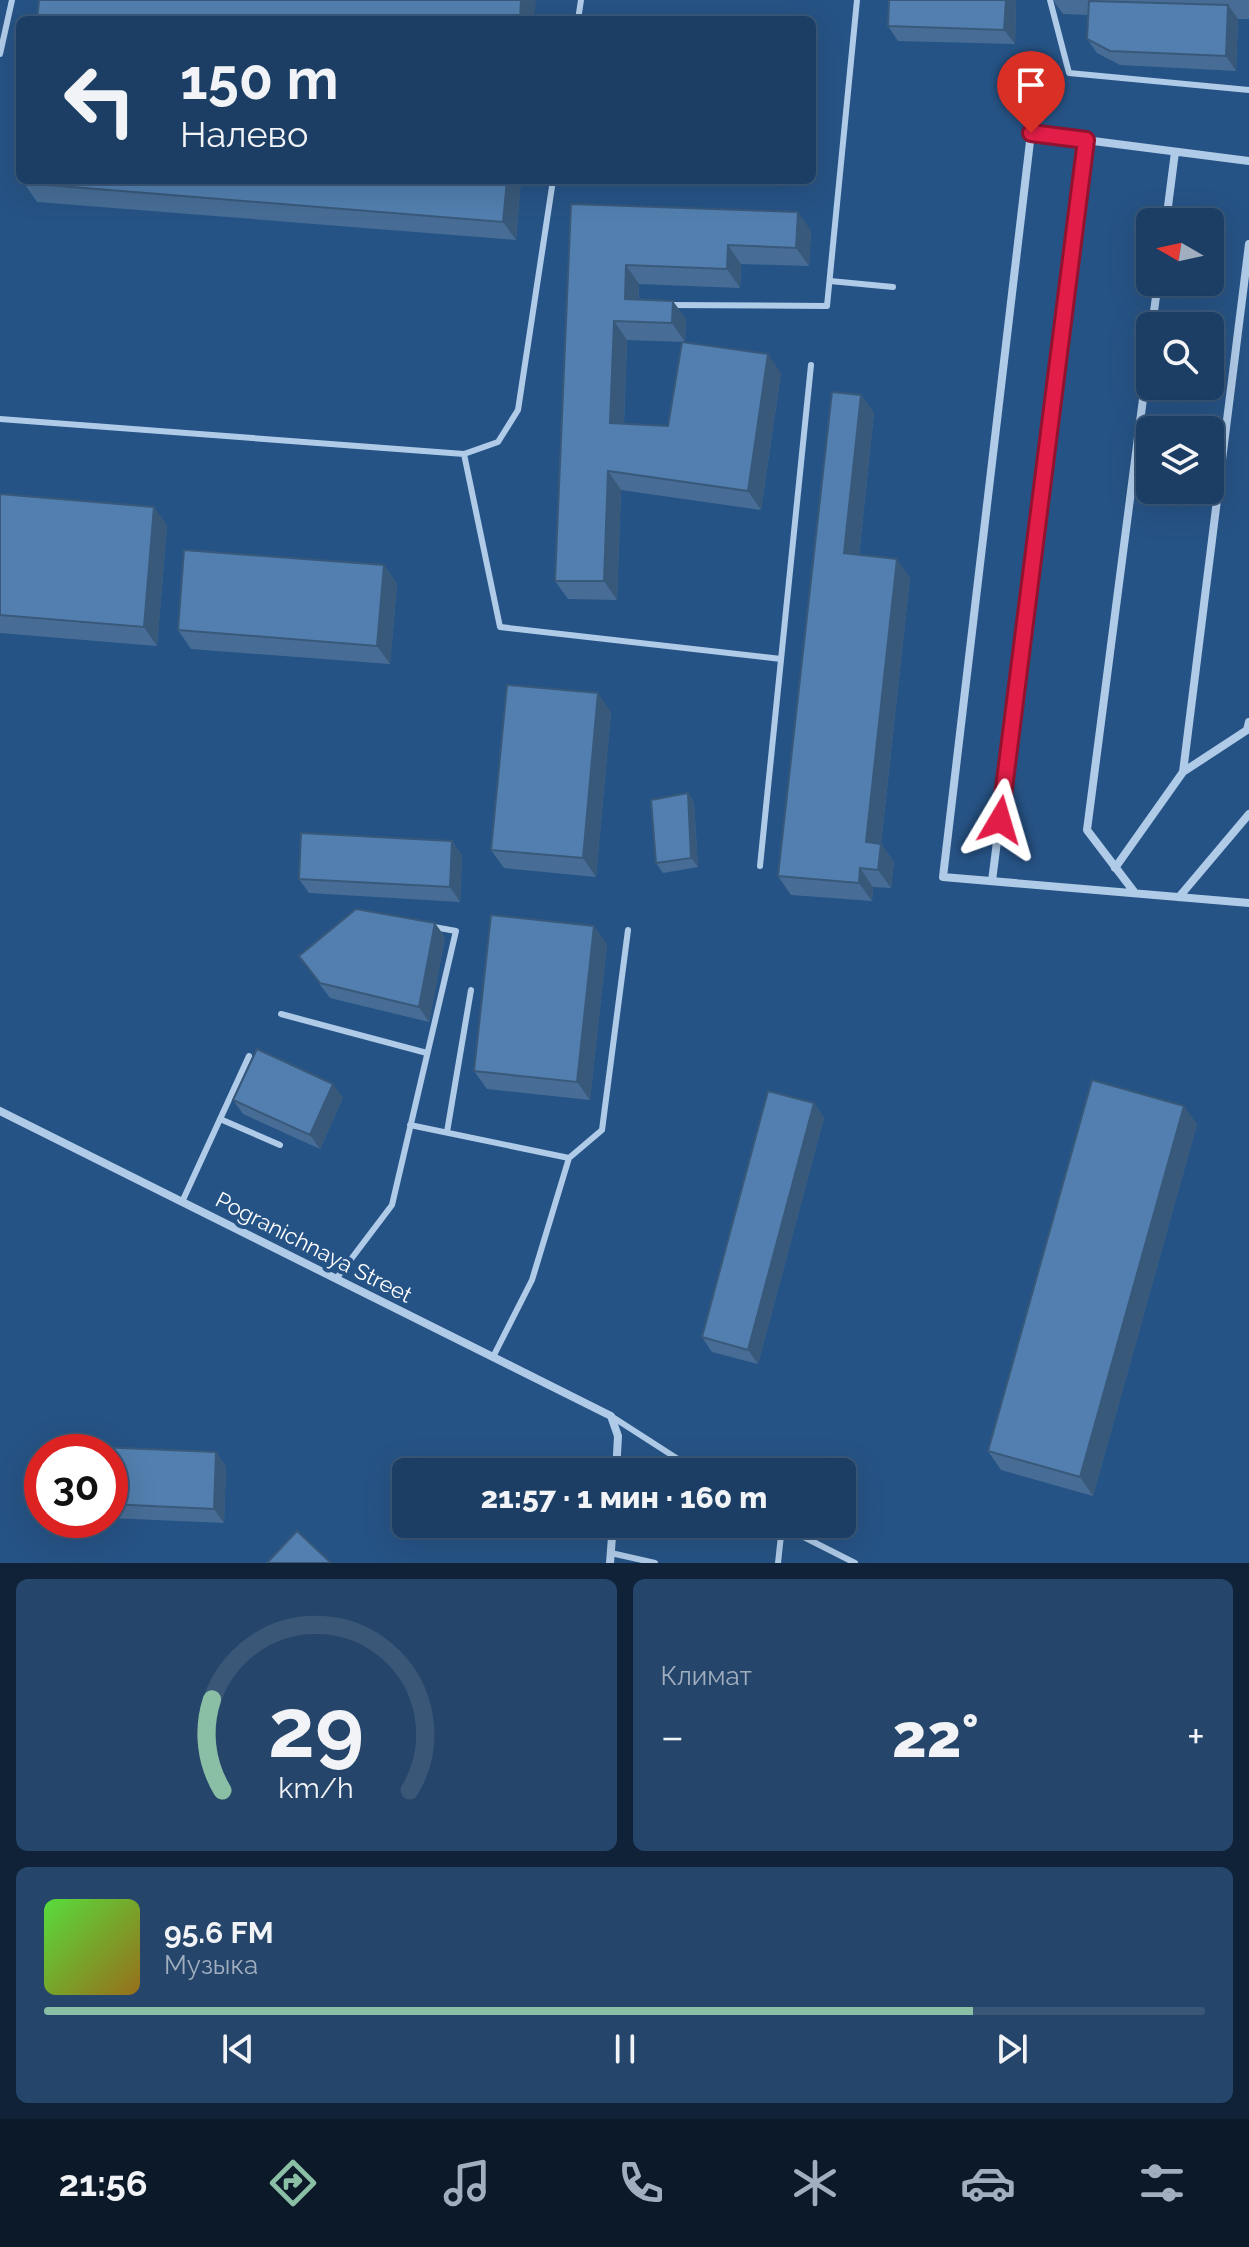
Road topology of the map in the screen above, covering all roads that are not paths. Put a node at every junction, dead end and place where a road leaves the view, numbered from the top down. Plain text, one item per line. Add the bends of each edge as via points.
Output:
1 (12, 0) edge
2 (857, 0) edge
3 (1050, 0) edge
4 (0, 54) edge
5 (1249, 90) edge
6 (1086, 140) junction
7 (1175, 152) junction
8 (1249, 161) edge
9 (552, 184) edge
10 (1168, 208) edge
11 (1249, 244) edge
12 (830, 281) junction
13 (893, 287) dead end
14 (665, 305) edge
15 (811, 365) dead end
16 (1143, 400) edge
17 (0, 419) edge
18 (464, 454) junction
19 (781, 659) junction
20 (1249, 722) edge
21 (1183, 772) junction
22 (1249, 814) edge
23 (760, 866) dead end
24 (1115, 868) junction
25 (992, 881) junction
26 (1135, 893) junction
27 (1179, 897) junction
28 (1249, 903) edge
29 (430, 926) edge
30 (628, 930) dead end
31 (471, 990) dead end
32 (281, 1014) dead end
33 (427, 1053) junction
34 (249, 1056) dead end
35 (0, 1111) edge
36 (220, 1119) junction
37 (410, 1125) junction
38 (447, 1132) junction
39 (280, 1145) edge
40 (569, 1158) junction
41 (182, 1202) junction
42 (336, 1279) junction
43 (493, 1357) junction
44 (611, 1416) junction
45 (617, 1458) edge
46 (676, 1458) edge
47 (612, 1538) edge
48 (779, 1538) edge
49 (806, 1538) edge
50 (611, 1553) junction
51 (610, 1563) edge
52 (655, 1563) edge
53 (778, 1563) edge
54 (855, 1563) edge

1 - 4 lane
2 - 12 lane
3 - 5 lane via 1069,73
6 - 7 street
6 - 25 street
6 - 25 street via 1031,133 943,877
7 - 8 street
7 - 10 street
9 - 18 lane via 518,410 498,442
11 - 21 street
12 - 13 lane
12 - 14 lane via 827,306
15 - 19 lane
16 - 24 street via 1087,830
17 - 18 lane
18 - 19 lane via 500,627
19 - 23 lane
20 - 21 street via 1247,730
21 - 24 street
22 - 27 street
24 - 26 street
25 - 26 street
26 - 27 street
27 - 28 street
29 - 33 lane via 456,931
30 - 40 lane via 602,1130
31 - 38 lane
32 - 33 lane
33 - 37 lane
34 - 36 lane
35 - 41 street, Pogranichnaya Street
36 - 39 lane
36 - 41 lane
37 - 38 lane
37 - 42 lane via 392,1205
38 - 40 lane
40 - 43 lane via 532,1280
41 - 42 street, Pogranichnaya Street
42 - 43 street, Pogranichnaya Street
43 - 44 street, Pogranichnaya Street
44 - 45 street via 618,1436
44 - 46 lane
47 - 50 street
48 - 53 lane
49 - 54 lane
50 - 51 street
50 - 52 lane

